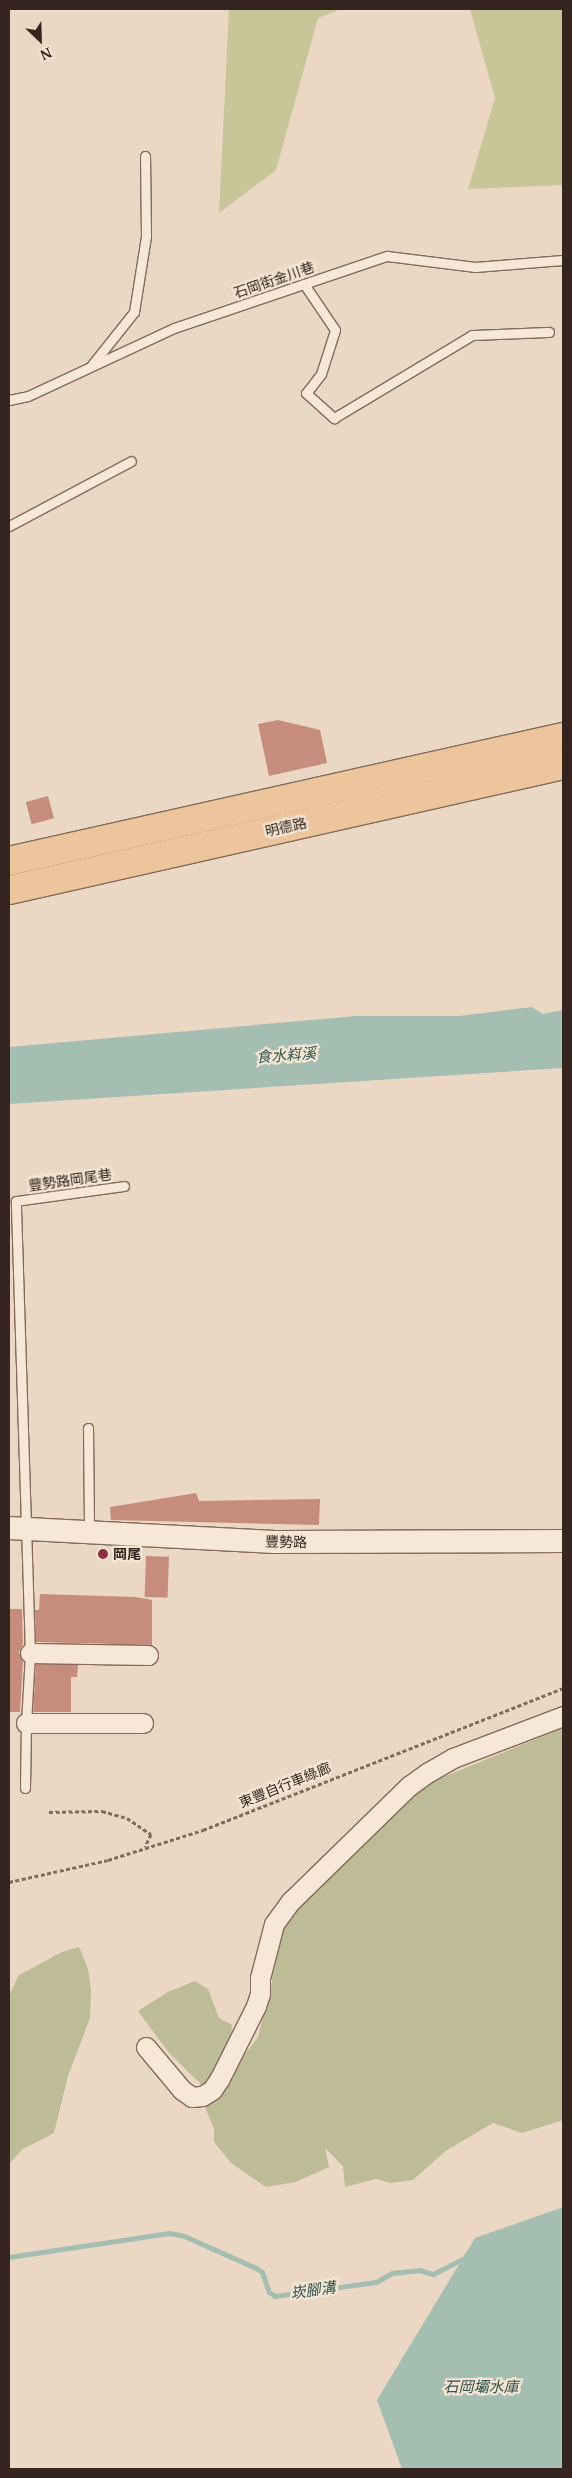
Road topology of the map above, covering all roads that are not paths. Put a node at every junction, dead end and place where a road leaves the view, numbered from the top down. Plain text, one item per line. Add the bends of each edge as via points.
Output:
1 (145, 156) dead end
2 (563, 260) edge
3 (304, 284) junction
4 (550, 332) dead end
5 (89, 368) junction
6 (9, 400) edge
7 (131, 461) dead end
8 (9, 526) edge
9 (563, 737) edge
10 (563, 765) edge
11 (9, 861) edge
12 (9, 890) edge
13 (124, 1186) dead end
14 (88, 1428) dead end
15 (18, 1527) edge
16 (89, 1532) junction
17 (563, 1542) edge
18 (30, 1653) junction
19 (148, 1655) dead end
20 (563, 1716) edge
21 (26, 1723) junction
22 (143, 1723) dead end
23 (25, 1788) dead end
24 (146, 2047) dead end

1 - 5 lane via 146,236 134,312
2 - 3 lane, 石岡街金川巷 via 475,267 387,256
3 - 4 lane via 335,330 321,374 306,393 334,418 472,335
3 - 5 lane, 石岡街金川巷 via 174,328
5 - 6 lane, 石岡街金川巷 via 28,396
7 - 8 lane
9 - 11 main road, 明德路
10 - 12 main road, 明德路
13 - 15 lane, 豐勢路岡尾巷 via 16,1201
14 - 16 lane
15 - 16 street, 豐勢路
15 - 18 lane
16 - 17 street, 豐勢路 via 275,1542
18 - 19 street
18 - 21 lane
20 - 24 street via 453,1758 427,1773 409,1786 291,1901 274,1924 256,2006 212,2090 192,2097 182,2090
21 - 22 street
21 - 23 lane

